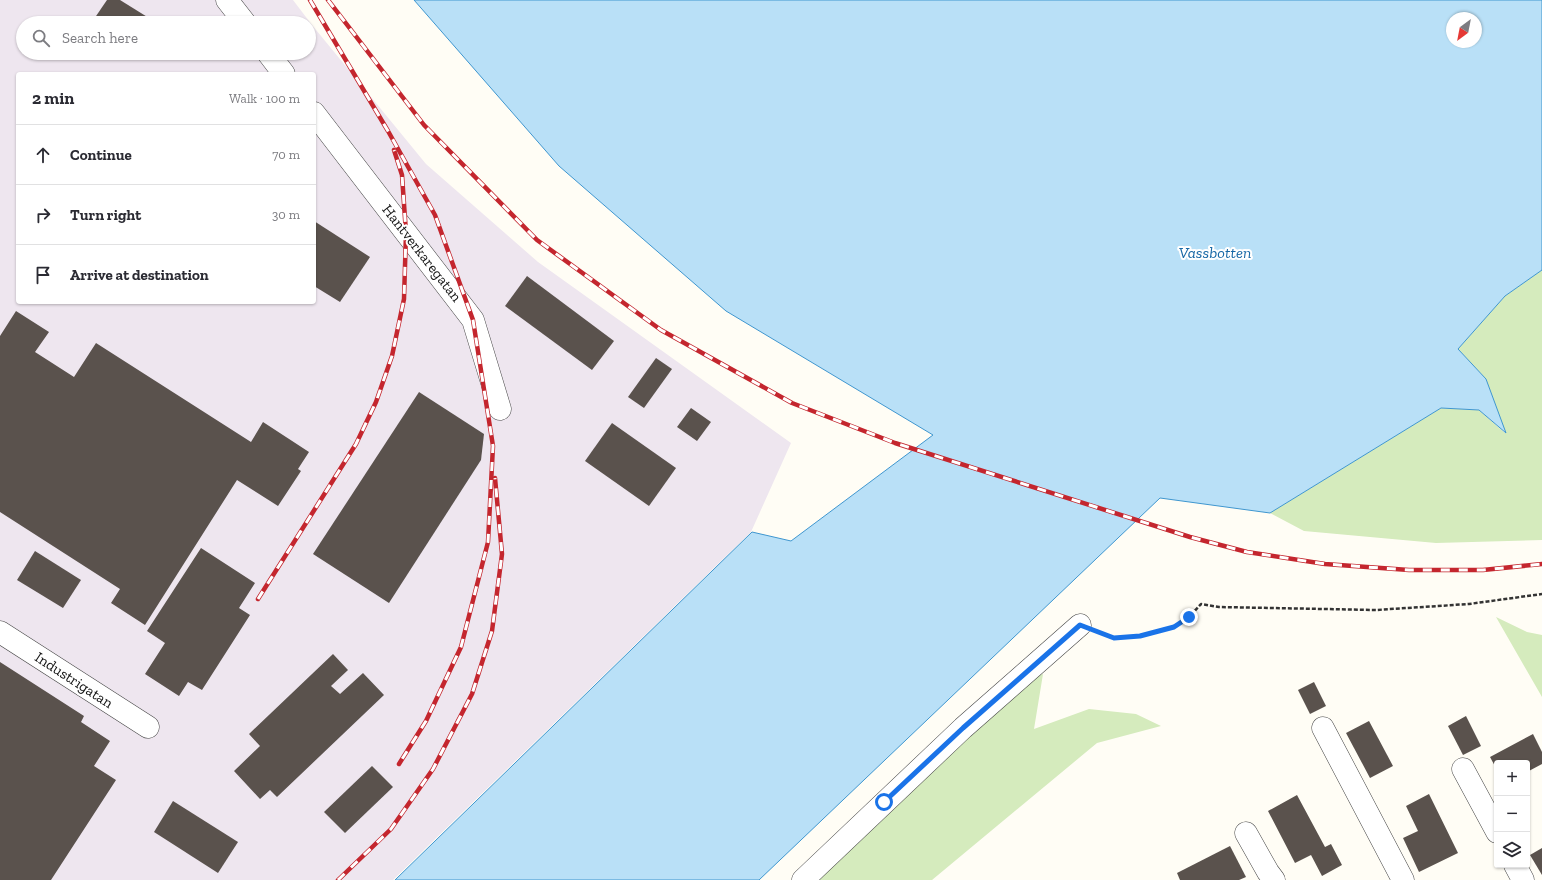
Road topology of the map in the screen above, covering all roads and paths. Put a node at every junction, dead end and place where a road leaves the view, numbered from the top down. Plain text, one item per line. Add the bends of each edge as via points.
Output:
1 (227, 0) edge
2 (240, 16) edge
3 (273, 60) edge
4 (282, 72) edge
5 (316, 116) edge
6 (500, 409) dead end
7 (1542, 594) edge
8 (1080, 625) joint
9 (0, 632) edge
10 (148, 727) dead end
11 (1323, 728) dead end
12 (1463, 769) dead end
13 (1494, 826) edge
14 (1246, 833) dead end
15 (1517, 868) edge
16 (803, 880) edge
17 (1274, 880) edge
18 (1403, 880) edge
19 (1523, 880) edge

1 - 2 street
3 - 4 street
5 - 6 street, Hantverkaregatan via 473,320
7 - 8 path via 1469,604 1376,610 1226,608 1200,604 1189,617 1174,627 1140,636 1114,638
8 - 16 street via 963,728
9 - 10 street, Industrigatan
11 - 18 street
12 - 13 street
14 - 17 street
15 - 19 street

